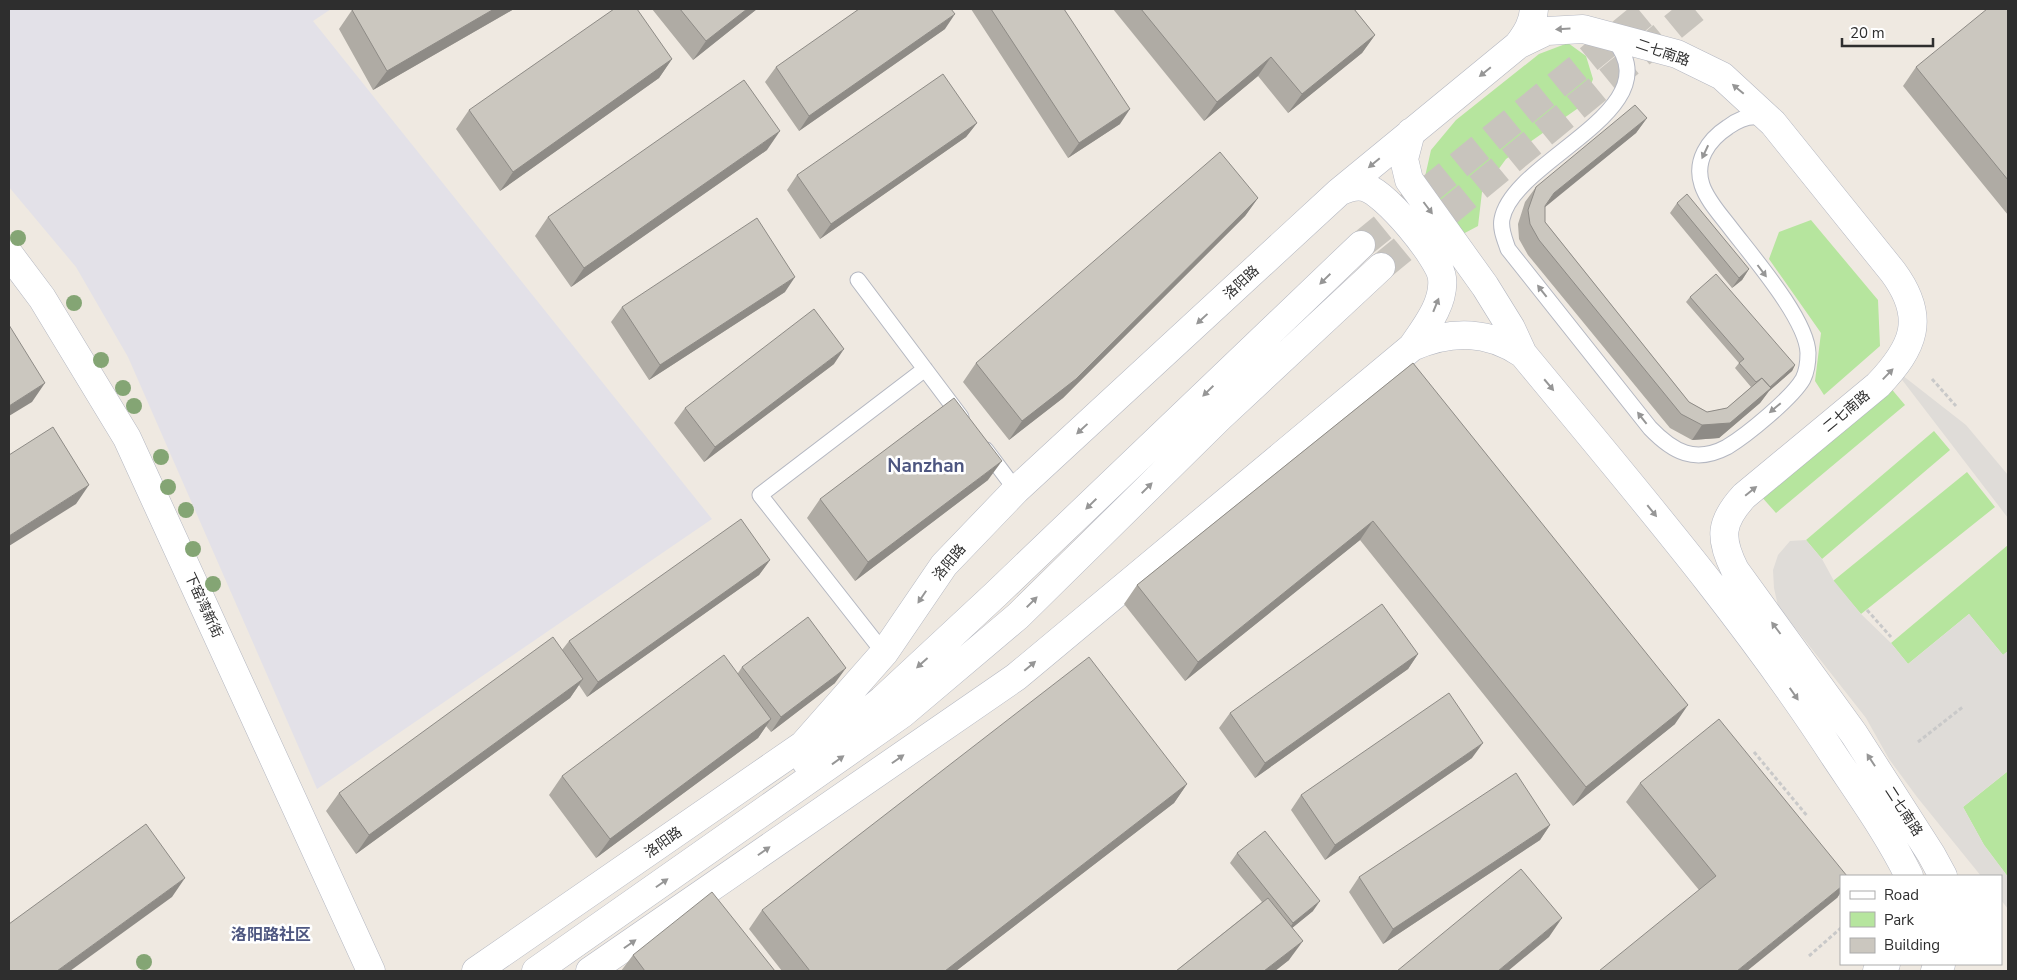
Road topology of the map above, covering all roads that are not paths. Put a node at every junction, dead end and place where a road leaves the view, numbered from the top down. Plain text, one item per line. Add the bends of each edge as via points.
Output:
1 (1534, 9) edge
2 (1588, 9) edge
3 (1610, 36) junction
4 (1518, 44) junction
5 (1773, 123) junction
6 (1411, 132) junction
7 (1339, 192) junction
8 (1361, 245) tunnel mouth
9 (9, 254) edge
10 (1381, 267) tunnel mouth
11 (858, 280) dead end
12 (1412, 347) junction
13 (1523, 354) junction
14 (925, 369) junction
15 (1016, 490) junction
16 (884, 654) junction
17 (1908, 875) edge
18 (1942, 875) edge
19 (371, 971) edge
20 (476, 971) edge
21 (503, 971) edge
22 (536, 971) edge
23 (590, 971) edge

1 - 4 main road via 1527,34
2 - 3 main road
3 -> 4 main road, 二七南路 via 1583,29 1560,29 1538,34
5 -> 3 main road, 二七南路 via 1738,88 1716,73 1677,54
5 -> 3 lane via 1750,117 1723,130 1702,157 1701,184 1796,316 1807,341 1807,367 1795,390 1733,443 1716,453 1702,456 1687,454 1672,449 1650,428 1508,249 1503,235 1502,219 1516,193 1606,113 1620,95 1626,78 1626,58
4 -> 6 main road
18 -> 5 main road, 二七南路 via 1854,734 1735,570 1724,544 1723,531 1733,508 1878,385 1904,353 1913,326 1910,298 1902,284
6 -> 7 main road, 洛阳路
6 -> 13 main road, 二七南路 via 1404,159 1409,180 1490,293
12 -> 7 main road via 1438,304 1442,285 1439,269 1405,221 1374,190 1357,186
7 -> 15 main road, 洛阳路
8 -> 21 main road, 洛阳路 via 882,700 809,760
9 - 19 main road, 下窑湾新街 via 42,298 127,438
22 -> 10 main road via 909,708 1018,616 1219,418
11 - 14 lane
12 - 13 main road via 1438,339 1473,335 1498,339
23 -> 12 main road via 1016,677
13 -> 17 main road, 二七南路 via 1685,552 1794,693
14 - 15 lane
14 - 16 lane via 760,495
15 -> 16 main road, 洛阳路 via 944,565
16 - 20 main road, 洛阳路 via 803,745

